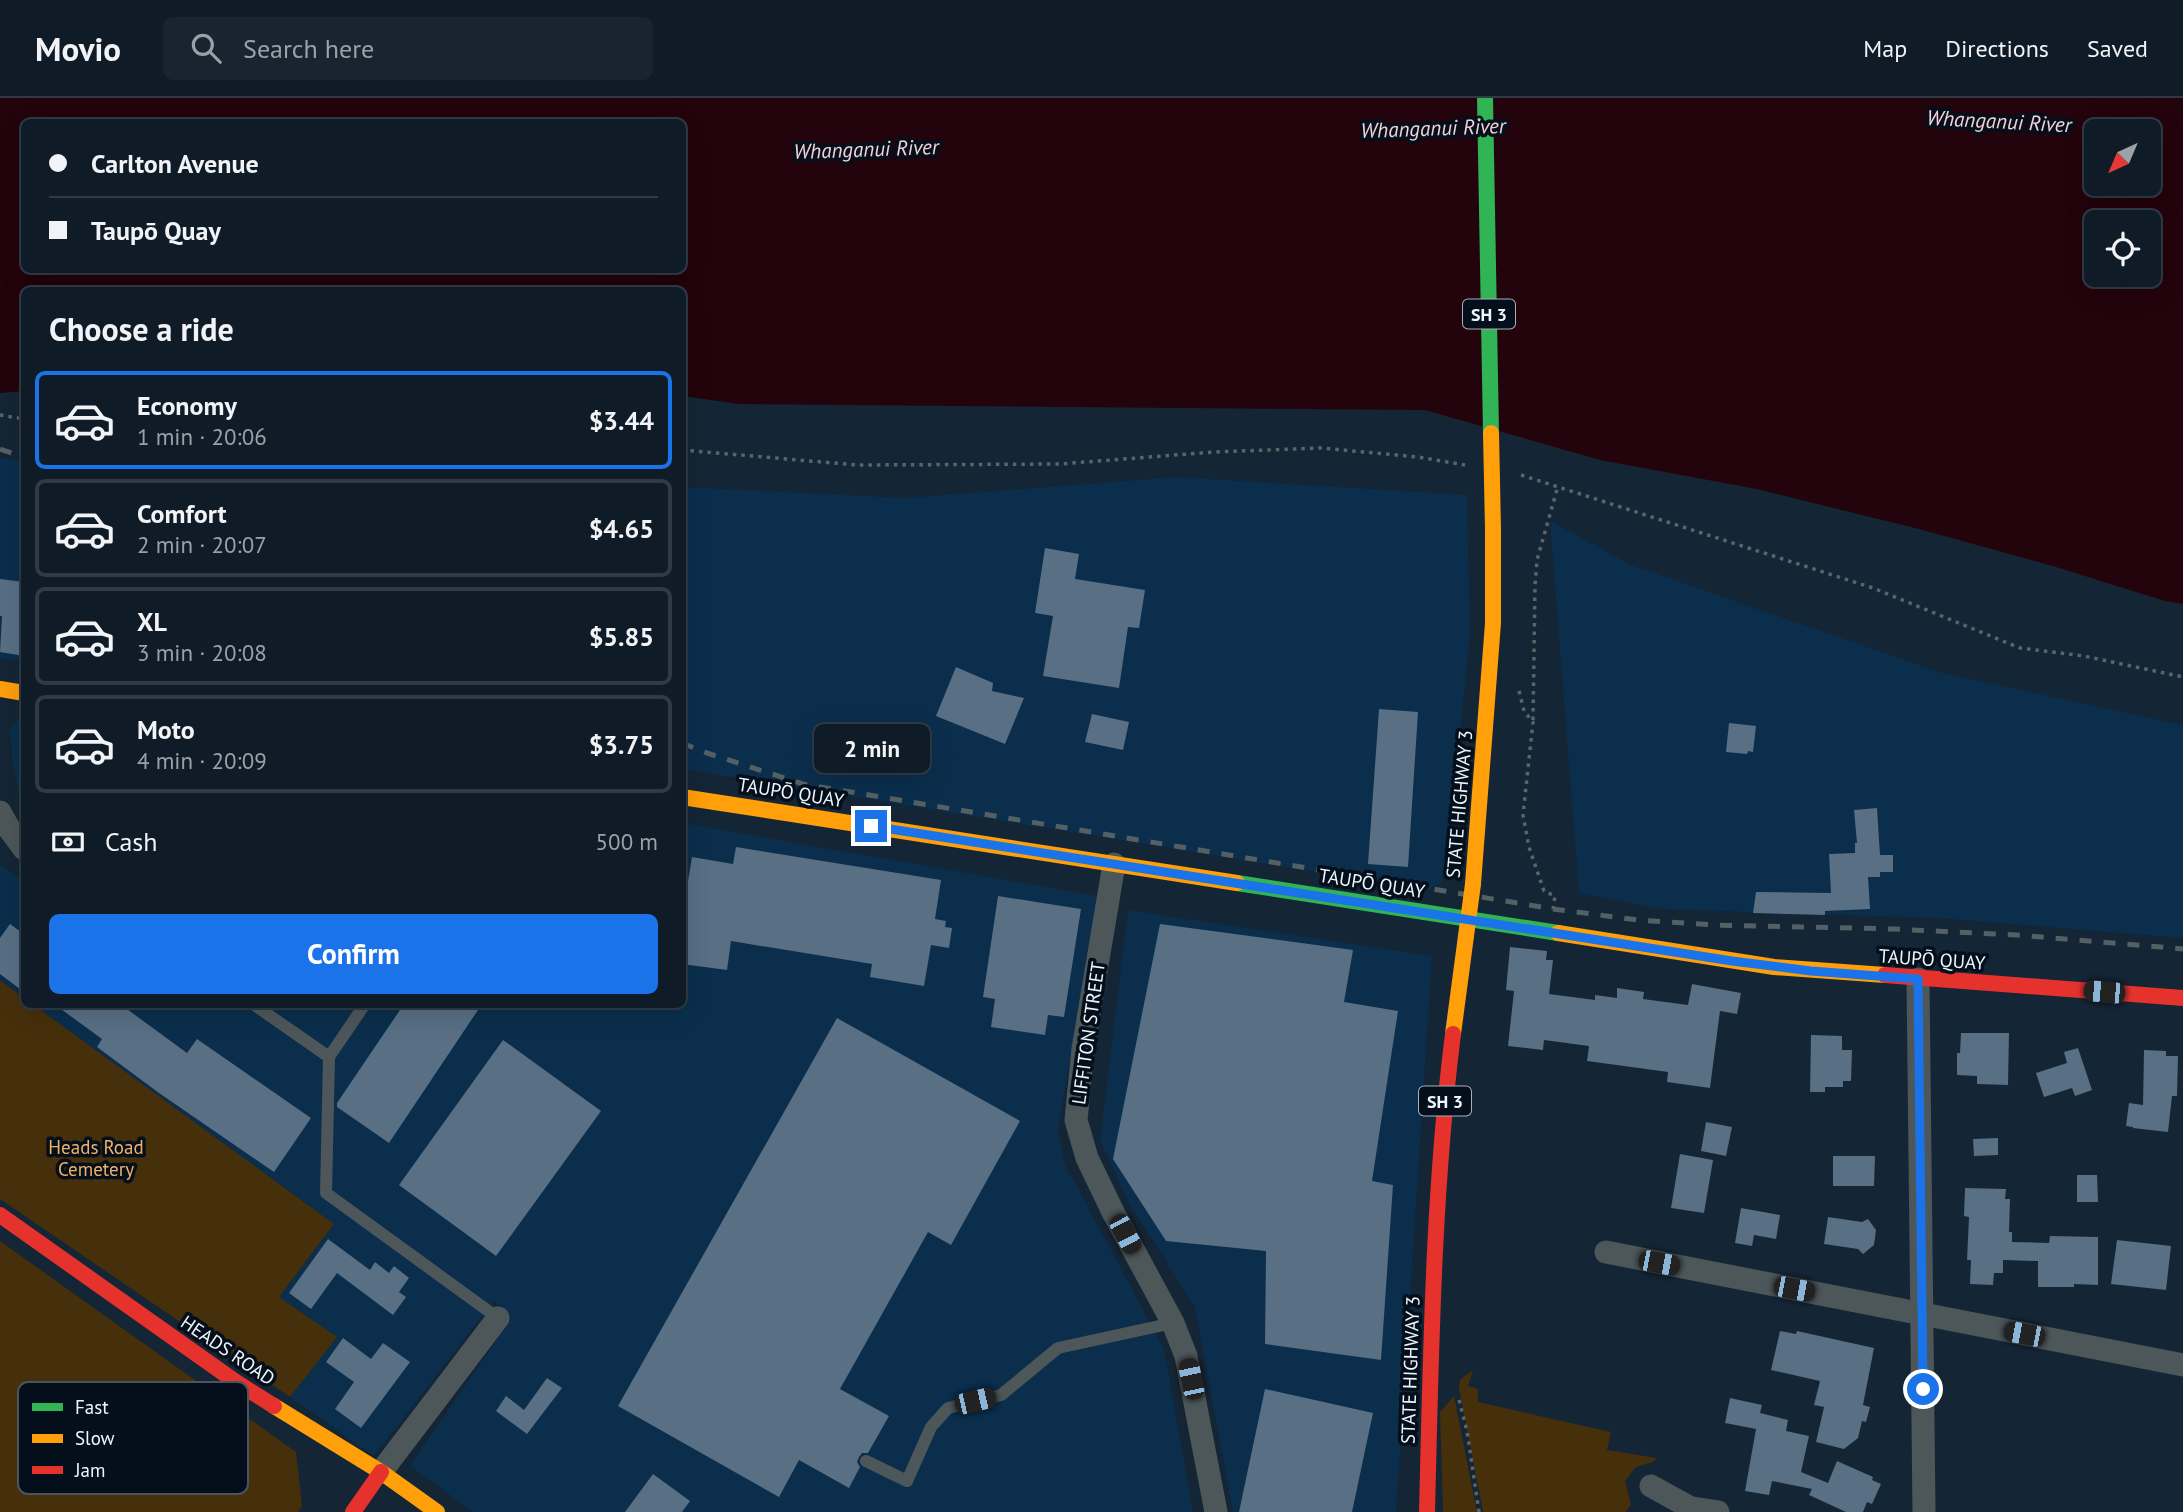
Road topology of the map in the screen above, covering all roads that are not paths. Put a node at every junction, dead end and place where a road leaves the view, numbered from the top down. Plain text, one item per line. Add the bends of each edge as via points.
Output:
1 (1485, 98) edge
2 (0, 689) edge
3 (21, 692) edge
4 (686, 798) edge
5 (0, 812) edge
6 (21, 845) edge
7 (1114, 864) junction
8 (1918, 979) junction
9 (2183, 998) edge
10 (259, 1008) edge
11 (362, 1008) edge
12 (329, 1057) junction
13 (0, 1215) edge
14 (1605, 1252) dead end
15 (1923, 1315) junction
16 (498, 1318) joint
17 (1173, 1323) junction
18 (2183, 1365) edge
19 (236, 1382) edge
20 (248, 1389) edge
21 (866, 1461) dead end
22 (382, 1472) junction
23 (1651, 1486) dead end
24 (353, 1512) edge
25 (436, 1512) edge
26 (1216, 1512) edge
27 (1427, 1512) edge
28 (1718, 1512) edge
29 (1924, 1512) edge

1 - 27 main road, STATE HIGHWAY 3 / SH 3, bridge via 1493,623 1473,884 1439,1159
2 - 3 main road
4 - 7 main road, TAUPŌ QUAY
5 - 6 street
7 - 8 main road, TAUPŌ QUAY via 1774,967
7 - 17 street, LIFFITON STREET via 1083,1049 1076,1120 1098,1180
8 - 9 main road, TAUPŌ QUAY
8 - 15 street
10 - 12 lane
11 - 12 lane
12 - 16 lane via 326,1193
13 - 19 main road, HEADS ROAD
14 - 15 street
15 - 18 street
15 - 29 street
16 - 22 street
17 - 21 lane via 1058,1348 1002,1395 948,1408 932,1427 907,1482
17 - 26 street, LIFFITON STREET via 1186,1356
20 - 22 main road, HEADS ROAD
22 - 24 main road
22 - 25 main road, HEADS ROAD
23 - 28 street via 1691,1507

